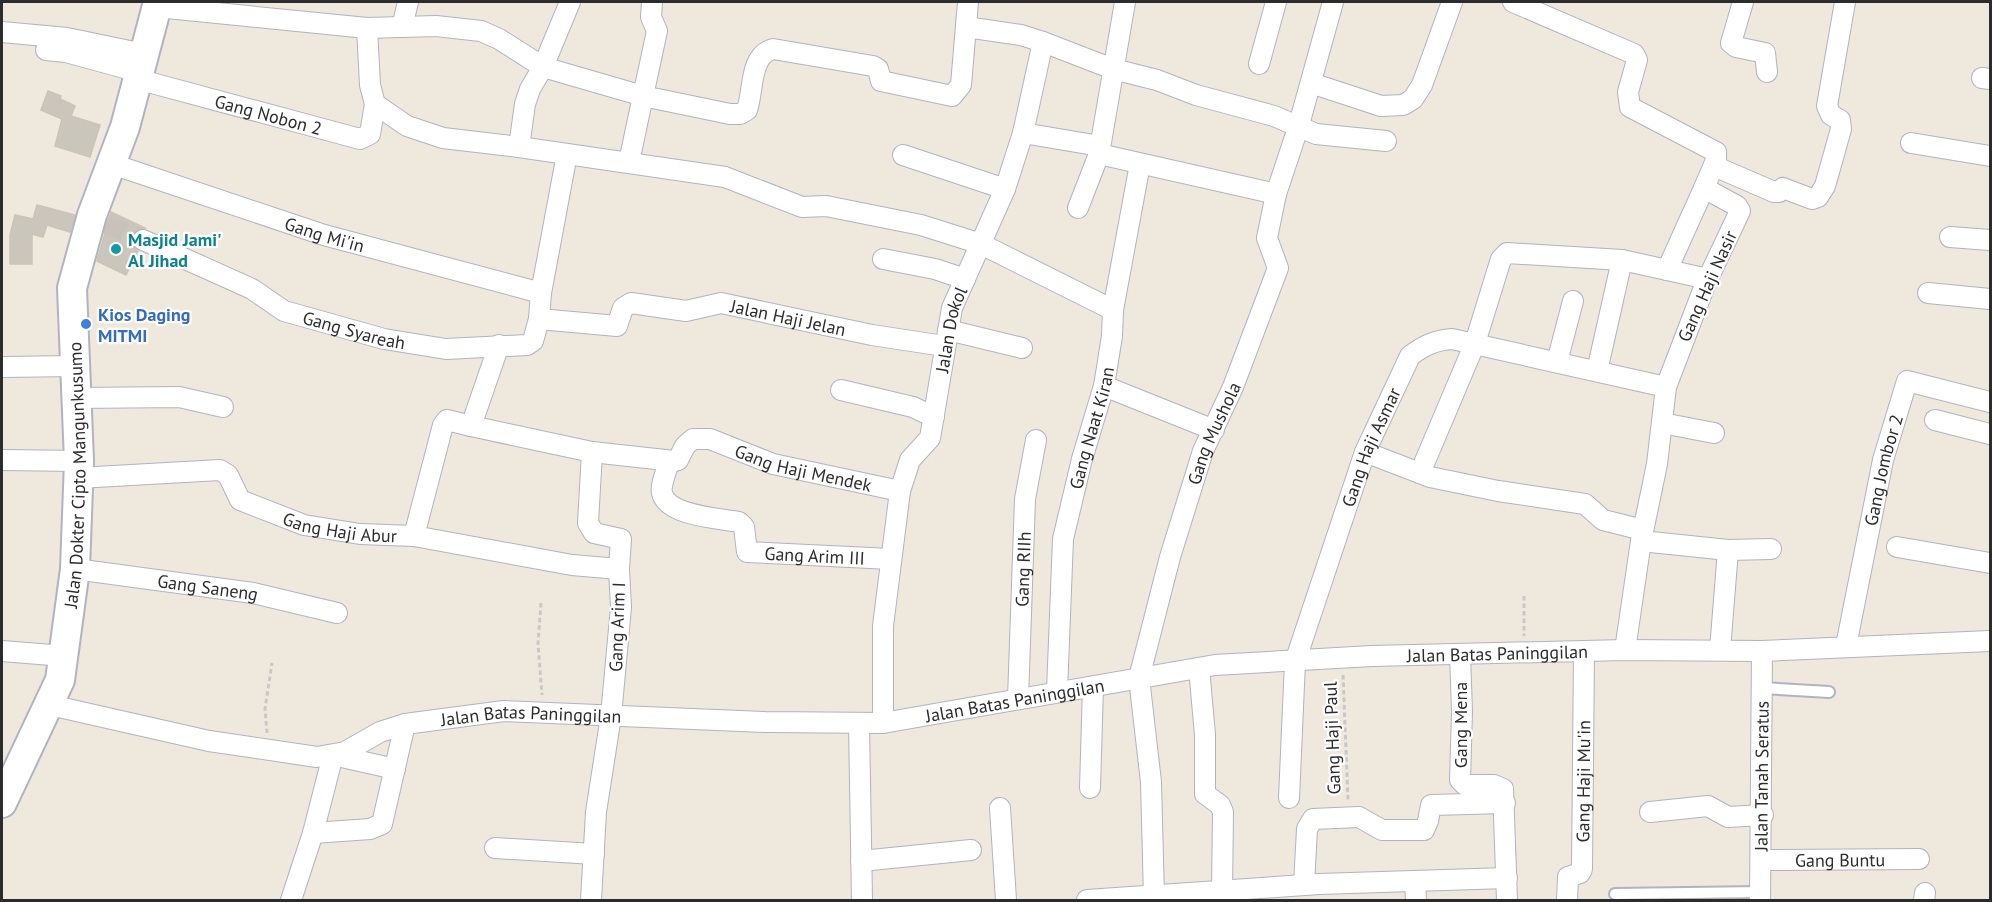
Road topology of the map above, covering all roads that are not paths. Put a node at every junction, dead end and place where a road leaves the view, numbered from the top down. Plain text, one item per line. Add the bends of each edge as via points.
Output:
1 (408, 2) edge
2 (570, 2) edge
3 (652, 2) edge
4 (968, 2) edge
5 (1125, 2) edge
6 (1276, 2) edge
7 (1333, 2) edge
8 (1452, 2) edge
9 (1514, 2) edge
10 (1743, 2) edge
11 (1845, 2) edge
12 (158, 4) edge
13 (402, 27) junction
14 (966, 27) junction
15 (367, 28) junction
16 (2, 32) edge
17 (1044, 42) junction
18 (2, 45) edge
19 (1259, 64) dead end
20 (543, 67) junction
21 (140, 68) junction
22 (1113, 69) junction
23 (1767, 72) dead end
24 (1311, 83) junction
25 (643, 96) junction
26 (375, 104) junction
27 (1298, 128) junction
28 (1023, 133) junction
29 (1386, 141) dead end
30 (1911, 143) dead end
31 (519, 147) junction
32 (1099, 150) junction
33 (567, 154) junction
34 (903, 155) dead end
35 (1990, 156) edge
36 (629, 162) junction
37 (112, 164) junction
38 (1140, 164) junction
39 (1713, 166) junction
40 (1704, 188) junction
41 (1005, 189) junction
42 (1276, 194) junction
43 (1078, 208) dead end
44 (1950, 237) dead end
45 (143, 240) tunnel mouth
46 (1990, 240) edge
47 (981, 244) junction
48 (883, 259) dead end
49 (1622, 260) junction
50 (1666, 270) junction
51 (965, 279) junction
52 (1708, 279) junction
53 (541, 293) junction
54 (1928, 293) dead end
55 (1990, 299) edge
56 (1573, 301) dead end
57 (1113, 310) junction
58 (539, 319) junction
59 (946, 338) junction
60 (1475, 343) junction
61 (499, 345) junction
62 (1022, 348) dead end
63 (1557, 362) junction
64 (75, 366) junction
65 (2, 367) edge
66 (1597, 371) junction
67 (1104, 386) junction
68 (1666, 387) junction
69 (841, 390) dead end
70 (76, 398) junction
71 (1990, 402) edge
72 (223, 407) dead end
73 (934, 417) junction
74 (1935, 420) dead end
75 (1662, 423) junction
76 (471, 426) junction
77 (1214, 430) junction
78 (1714, 433) dead end
79 (1990, 434) edge
80 (1036, 440) dead end
81 (592, 452) junction
82 (1365, 452) junction
83 (2, 460) edge
84 (669, 461) junction
85 (78, 470) junction
86 (1420, 473) junction
87 (900, 491) junction
88 (1642, 535) junction
89 (414, 536) junction
90 (1897, 547) dead end
91 (1771, 549) dead end
92 (1728, 550) junction
93 (891, 559) junction
94 (1990, 563) edge
95 (75, 569) junction
96 (619, 569) junction
97 (337, 613) dead end
98 (1990, 641) edge
99 (1846, 646) junction
100 (1625, 650) junction
101 (1720, 650) junction
102 (2, 651) edge
103 (1762, 651) junction
104 (1584, 652) junction
105 (1460, 654) junction
106 (64, 656) junction
107 (1295, 662) junction
108 (1199, 668) junction
109 (1139, 678) junction
110 (1093, 687) junction
111 (1762, 688) junction
112 (1057, 691) junction
113 (1828, 692) dead end
114 (1018, 699) junction
115 (50, 705) junction
116 (611, 716) junction
117 (405, 723) junction
118 (883, 723) junction
119 (859, 724) junction
120 (333, 755) junction
121 (395, 769) junction
122 (1090, 788) dead end
123 (1289, 798) dead end
124 (2, 803) edge
125 (1505, 803) junction
126 (1000, 808) dead end
127 (1650, 812) dead end
128 (1763, 815) junction
129 (313, 833) junction
130 (495, 848) dead end
131 (971, 850) dead end
132 (594, 854) junction
133 (1918, 859) dead end
134 (1762, 860) junction
135 (861, 861) junction
136 (1507, 878) junction
137 (1314, 890) edge
138 (1222, 891) junction
139 (1415, 891) edge
140 (1615, 894) dead end
141 (1760, 896) edge
142 (1154, 897) junction
143 (1182, 897) edge
144 (291, 900) edge
145 (591, 900) edge
146 (862, 900) edge
147 (1006, 900) edge
148 (1087, 900) edge
149 (1507, 900) edge
150 (1567, 900) edge

1 - 13 street
2 - 20 street
3 - 25 street via 651,17 657,31
4 - 14 street
5 - 22 street
6 - 19 street
7 - 24 street, Gang Mushola
8 - 24 street via 1422,85 1413,99 1403,105 1381,106
9 - 39 street via 1634,54 1637,60 1628,92 1630,107 1716,152
10 - 23 street via 1731,43 1765,53
11 - 39 street via 1827,106 1831,115 1840,120 1841,129 1825,186 1818,197 1812,199 1783,188 1774,192
12 - 15 street
12 - 21 main road, Jalan Dokter Cipto Mangunkusumo
13 - 15 street
13 - 20 street via 481,31
14 - 17 street
14 - 25 street via 961,85 952,96 881,81 873,66 773,49 765,51 757,61 747,110 740,114
15 - 26 street
16 - 21 street via 67,39
17 - 22 street
17 - 28 street, Jalan Dokol
18 - 21 street via 66,52
20 - 25 street
20 - 31 street via 525,105
21 - 26 street, Gang Nobon 2 via 360,139 370,134
21 - 37 main road, Jalan Dokter Cipto Mangunkusumo
22 - 27 street via 1274,116
22 - 32 street
24 - 27 street, Gang Mushola
25 - 36 street
26 - 31 street via 407,126 443,138
27 - 29 street via 1336,138
27 - 42 street, Gang Mushola
28 - 32 street
28 - 41 street, Jalan Dokol
30 - 35 street
31 - 33 street
32 - 38 street
32 - 43 street
33 - 36 street
33 - 53 street, Gang Syareah
34 - 41 street
36 - 47 street via 725,177 802,207 862,212
37 - 53 street, Gang Mi'in via 324,235
37 - 64 main road, Jalan Dokter Cipto Mangunkusumo via 99,219 72,288
38 - 42 street
38 - 57 street, Gang Naat Kiran
39 - 40 street
40 - 50 street
40 - 52 street, Gang Haji Nasir via 1740,211
41 - 47 street, Jalan Dokol
42 - 77 street, Gang Mushola via 1267,238 1278,268
44 - 46 street
45 - 61 street, Gang Syareah via 252,289 284,311 384,339 436,347
47 - 51 street, Jalan Dokol
47 - 57 street
48 - 51 street
49 - 50 street
49 - 60 street via 1506,253
49 - 66 street
50 - 52 street
51 - 59 street, Jalan Dokol via 952,308
52 - 68 street, Gang Haji Nasir
53 - 58 street, Gang Syareah
54 - 55 street
56 - 63 street
57 - 67 street, Gang Naat Kiran
58 - 59 street, Jalan Haji Jelan via 617,326 623,308 631,303 686,311 721,303 872,335
58 - 61 street, Gang Syareah via 530,343
59 - 62 street
59 - 73 street, Jalan Dokol
60 - 63 street, Gang Haji Asmar
60 - 82 street, Gang Haji Asmar via 1438,340 1410,356
60 - 86 street
61 - 76 street
63 - 66 street, Gang Haji Asmar
64 - 65 street
64 - 70 main road, Jalan Dokter Cipto Mangunkusumo
66 - 68 street, Gang Haji Asmar
67 - 77 street
67 - 112 street, Gang Naat Kiran via 1061,550
68 - 75 street, Gang Haji Nasir
69 - 73 street via 913,407
70 - 72 street via 179,397
70 - 85 main road, Jalan Dokter Cipto Mangunkusumo
71 - 99 street, Gang Jombor 2 via 1907,381 1883,460
73 - 87 street, Jalan Dokol via 930,438 910,460
74 - 79 street
75 - 78 street
75 - 88 street, Gang Haji Nasir
76 - 81 street
76 - 89 street via 447,420 443,425
77 - 109 street, Gang Mushola via 1203,451 1180,524
80 - 114 street, Gang RIIh via 1024,500
81 - 84 street
81 - 96 street, Gang Arim I via 588,523 594,532 621,539
82 - 86 street
82 - 107 street, Gang Haji Asmar
83 - 85 street
84 - 87 street, Gang Haji Mendek via 678,460 693,439 710,439 773,464
84 - 93 street, Gang Arim III via 662,492 668,505 678,511 739,522 744,526 747,552
85 - 89 street, Gang Haji Abur via 220,470 228,475 240,500 304,525 360,534
85 - 95 main road, Jalan Dokter Cipto Mangunkusumo
86 - 88 street via 1498,491 1585,504 1603,520
87 - 93 street, Jalan Dokol
88 - 92 street
88 - 100 street, Gang Haji Nasir
89 - 96 street, Gang Haji Abur via 572,565
90 - 94 street
91 - 92 street
92 - 101 street
93 - 118 street, Jalan Dokol via 883,626
95 - 97 street, Gang Saneng via 253,593
95 - 106 main road, Jalan Dokter Cipto Mangunkusumo
96 - 116 street, Gang Arim I via 621,607
98 - 99 street, Jalan Batas Paninggilan
99 - 103 street, Jalan Batas Paninggilan
100 - 101 street, Jalan Batas Paninggilan
100 - 104 street, Jalan Batas Paninggilan
101 - 103 street, Jalan Batas Paninggilan
102 - 106 street
103 - 111 street, Jalan Tanah Seratus
104 - 105 street, Jalan Batas Paninggilan
104 - 150 street, Gang Haji Mu'in via 1582,868 1580,873 1568,877
105 - 107 street, Jalan Batas Paninggilan
105 - 125 street, Gang Mena via 1460,780 1465,785 1500,786
106 - 115 main road, Jalan Dokter Cipto Mangunkusumo
107 - 108 street, Jalan Batas Paninggilan
107 - 123 street, Gang Haji Asmar
108 - 109 street, Jalan Batas Paninggilan
108 - 138 street via 1205,794 1223,812
109 - 110 street, Jalan Batas Paninggilan
109 - 142 street via 1151,782
110 - 112 street, Jalan Batas Paninggilan
110 - 122 street
111 - 113 lane
111 - 128 street, Jalan Tanah Seratus
112 - 114 street, Jalan Batas Paninggilan
114 - 118 street, Jalan Batas Paninggilan
115 - 120 street, Jalan Batas Paninggilan via 209,741 317,757
115 - 124 main road, Jalan Dokter Cipto Mangunkusumo
116 - 117 street, Jalan Batas Paninggilan via 504,711
116 - 119 street, Jalan Batas Paninggilan
116 - 132 street, Gang Arim I via 596,812
117 - 120 street, Jalan Batas Paninggilan
117 - 121 street
118 - 119 street, Jalan Batas Paninggilan
119 - 135 street
120 - 121 street
120 - 129 street
121 - 129 street via 382,824 370,829
125 - 136 street
125 - 137 street via 1431,805 1424,831 1382,830 1363,818 1317,818 1309,822 1307,829
126 - 147 street
127 - 128 street via 1708,806 1728,817
128 - 134 street, Jalan Tanah Seratus
129 - 144 street
130 - 132 street
131 - 135 street
132 - 145 street, Gang Arim I
133 - 134 street, Gang Buntu
134 - 141 street, Jalan Tanah Seratus
135 - 146 street
136 - 139 street
136 - 149 street
137 - 138 street
137 - 139 street
138 - 143 street
140 - 141 lane
142 - 143 street
142 - 148 street

